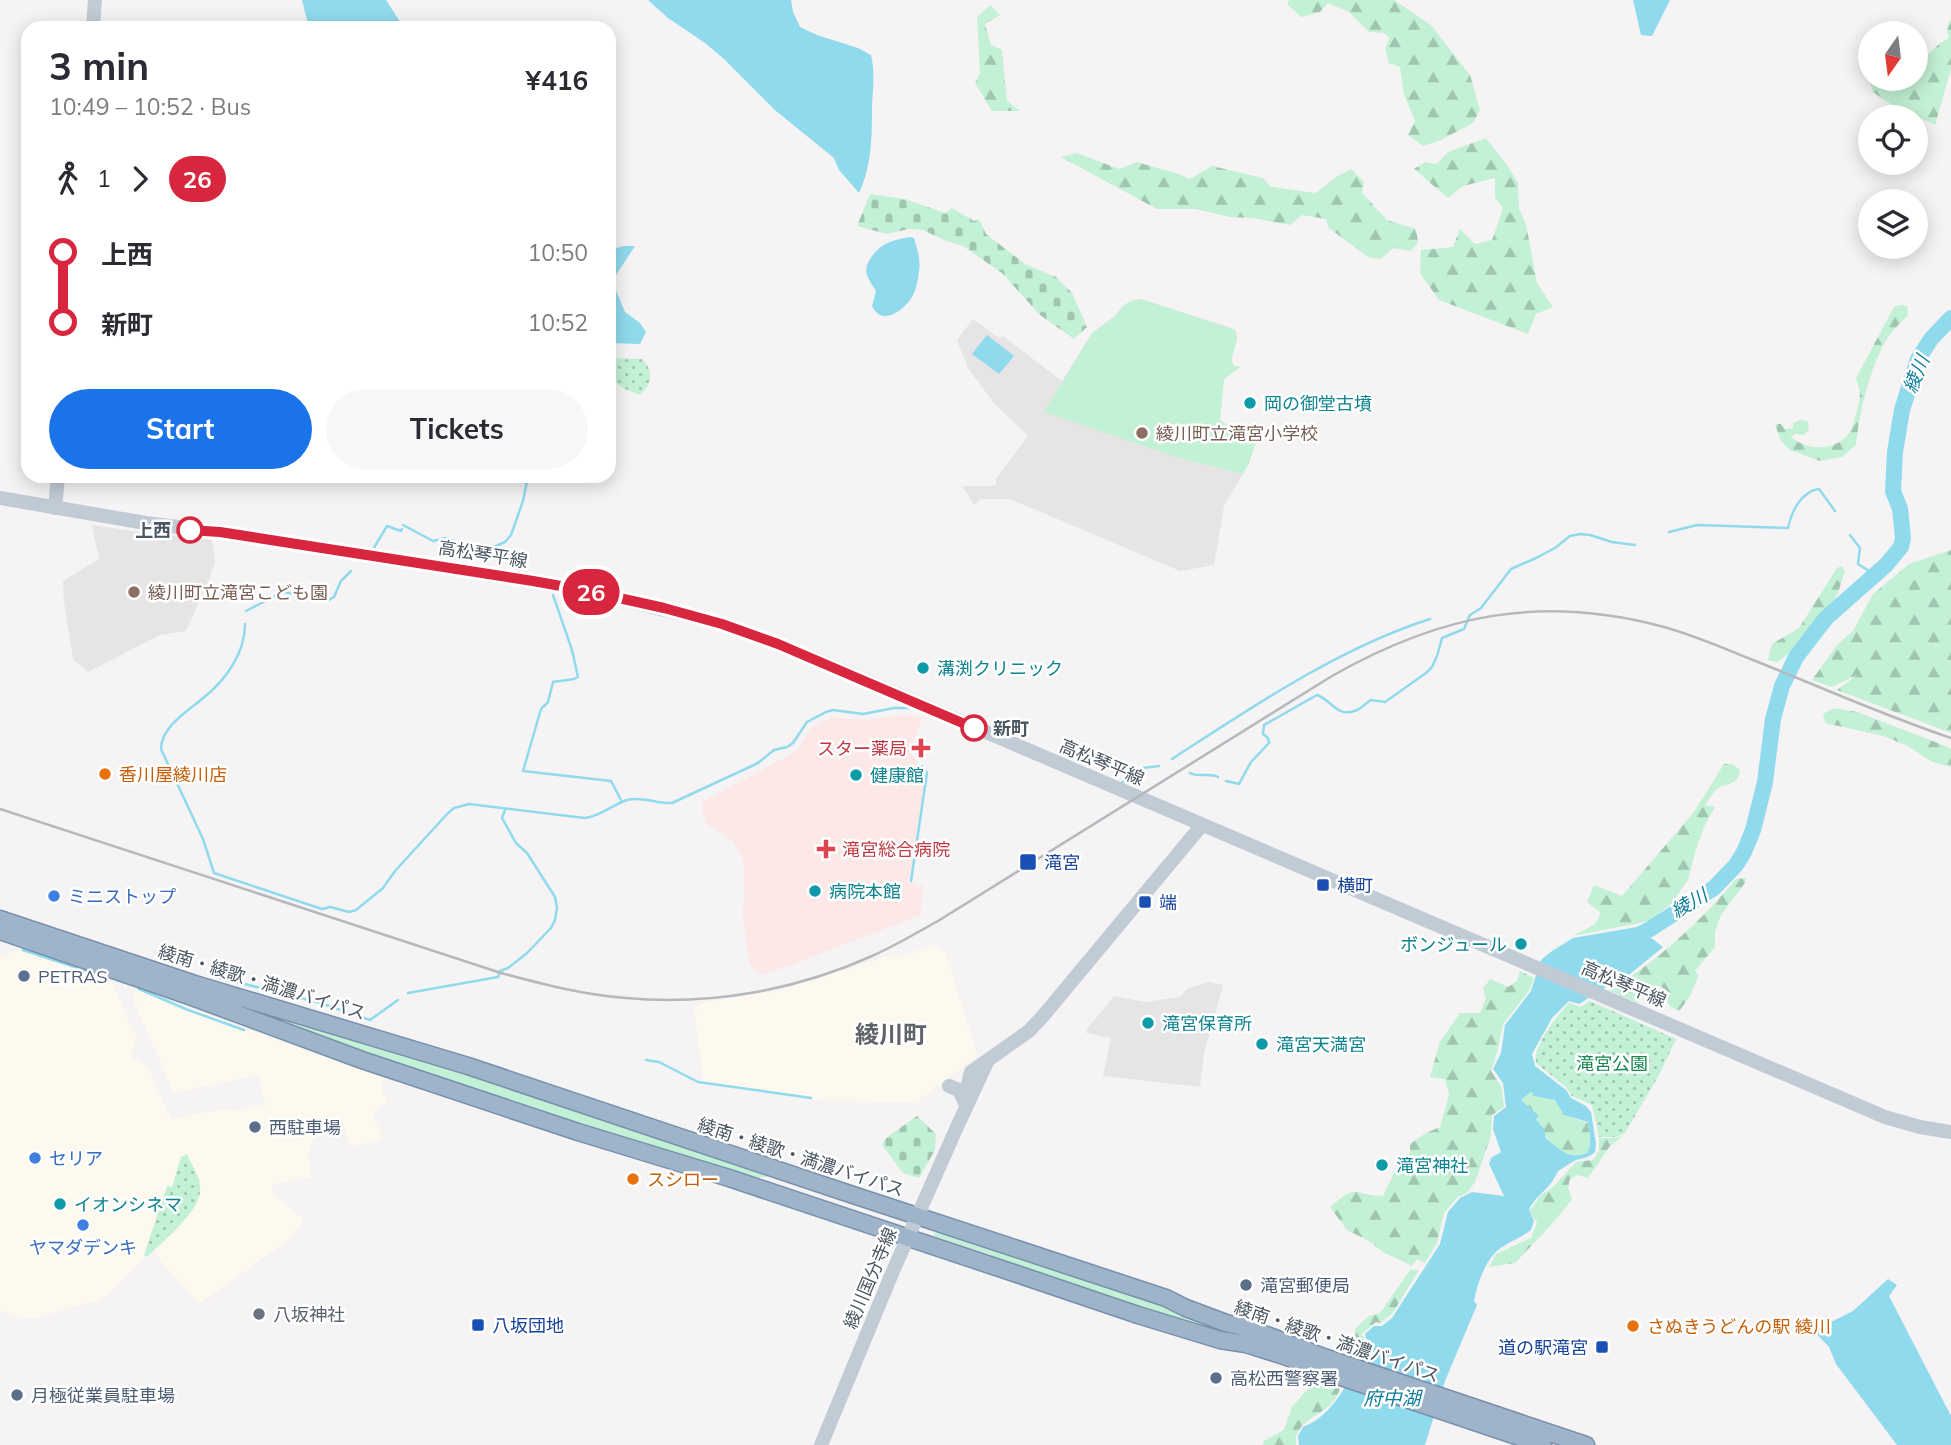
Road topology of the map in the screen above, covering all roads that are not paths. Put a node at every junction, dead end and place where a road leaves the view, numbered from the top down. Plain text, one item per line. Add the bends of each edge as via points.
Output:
1 (95, 0) edge
2 (94, 21) edge
3 (57, 483) edge
4 (0, 498) edge
5 (55, 508) junction
6 (1202, 825) junction
7 (0, 919) edge
8 (0, 931) edge
9 (988, 1060) junction
10 (949, 1086) dead end
11 (964, 1100) junction
12 (957, 1127) junction
13 (1951, 1132) edge
14 (918, 1216) junction
15 (908, 1238) junction
16 (1322, 1364) junction
17 (1462, 1411) junction
18 (821, 1445) edge
19 (1543, 1445) edge
20 (1586, 1445) edge

1 - 2 main road
3 - 5 main road
4 - 5 main road, 高松琴平線
5 - 6 main road, 高松琴平線 via 583,590 722,624 811,657
6 - 9 main road, 綾川国分寺線 via 1030,1031
6 - 13 main road, 高松琴平線 via 1885,1117
7 - 14 highway, 綾南・綾歌・満濃バイパス via 195,984 468,1066
8 - 15 highway, 綾南・綾歌・満濃バイパス via 362,1060
9 - 11 main road, 綾川国分寺線 via 971,1072
9 - 12 main road, 綾川国分寺線
10 - 11 main road via 959,1090
11 - 12 main road, 綾川国分寺線
12 - 14 main road, 綾川国分寺線
14 - 15 main road, 綾川国分寺線
14 - 16 highway, 綾南・綾歌・満濃バイパス via 1166,1297 1185,1308 1251,1329
15 - 16 highway, 綾南・綾歌・満濃バイパス via 1220,1340
15 - 18 main road, 綾川国分寺線
16 - 17 highway, 綾南・綾歌・満濃バイパス
17 - 19 highway, 綾南・綾歌・満濃バイパス
17 - 20 highway, 綾南・綾歌・満濃バイパス

